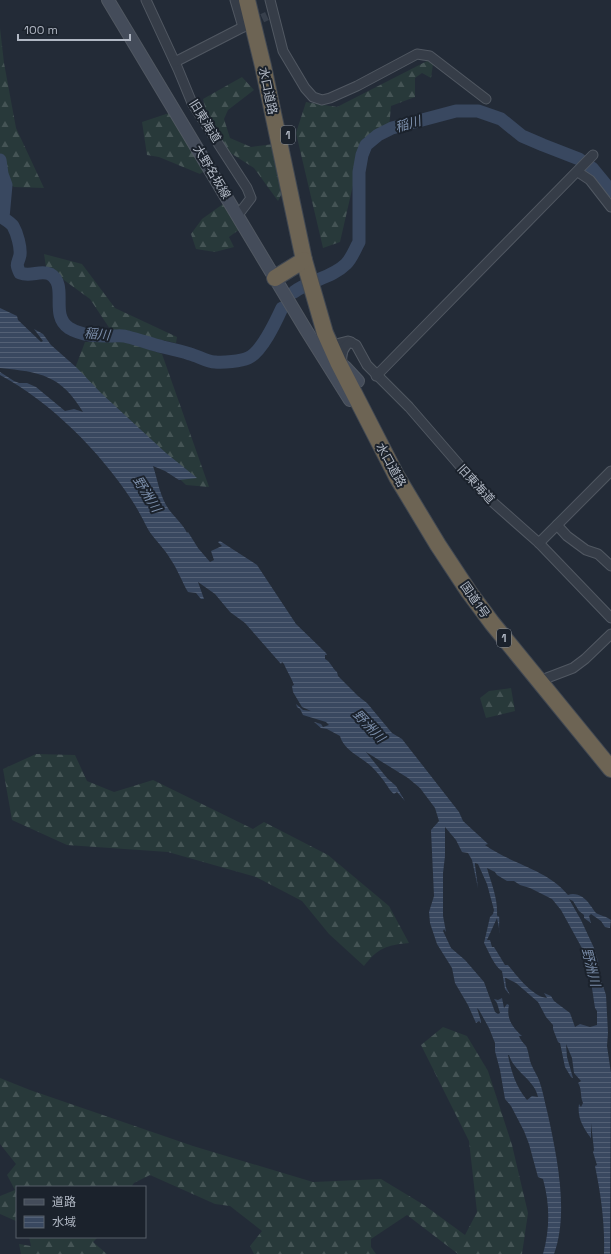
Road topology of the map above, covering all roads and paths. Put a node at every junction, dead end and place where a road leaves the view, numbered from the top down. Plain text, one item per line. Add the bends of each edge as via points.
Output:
1 (146, 0) edge
2 (229, 0) edge
3 (257, 0) edge
4 (270, 0) edge
5 (110, 1) edge
6 (240, 3) edge
7 (175, 62) junction
8 (486, 99) dead end
9 (592, 157) dead end
10 (579, 170) junction
11 (611, 207) edge
12 (238, 215) junction
13 (310, 268) junction
14 (276, 278) junction
15 (341, 356) junction
16 (376, 376) junction
17 (375, 436) junction
18 (611, 471) edge
19 (410, 498) junction
20 (557, 525) junction
21 (539, 543) junction
22 (611, 566) edge
23 (610, 616) edge
24 (611, 634) edge
25 (539, 681) junction
26 (611, 769) edge

1 - 7 street, 旧東海道
2 - 6 street
3 - 13 highway, 水口道路 / 1 via 280,94
4 - 8 street via 270,14 283,51 313,97 322,100 330,98 417,54 430,56
5 - 12 main road, 大野名坂線
6 - 7 street via 245,26
6 - 13 highway, 水口道路 / 1 via 263,66
7 - 12 street, 旧東海道 via 192,103 247,188 251,198
9 - 10 street
10 - 11 street
10 - 16 street
12 - 14 main road, 大野名坂線
13 - 14 highway
13 - 15 highway, 水口道路 / 1
14 - 15 main road, 大野名坂線
15 - 16 street, 旧東海道 via 356,346 366,365
15 - 17 highway, 水口道路 / 1
15 - 17 main road, 大野名坂線 via 350,399
15 - 19 highway, 水口道路 / 1
16 - 21 street, 旧東海道 via 409,407 487,497
17 - 19 highway, 水口道路 / 1
18 - 20 street
19 - 25 highway, 国道1号 / 1 via 469,592
20 - 21 street
20 - 22 street via 567,536 586,550 598,554
21 - 23 street, 旧東海道
24 - 25 street via 573,668
25 - 26 highway, 国道1号 / 1

